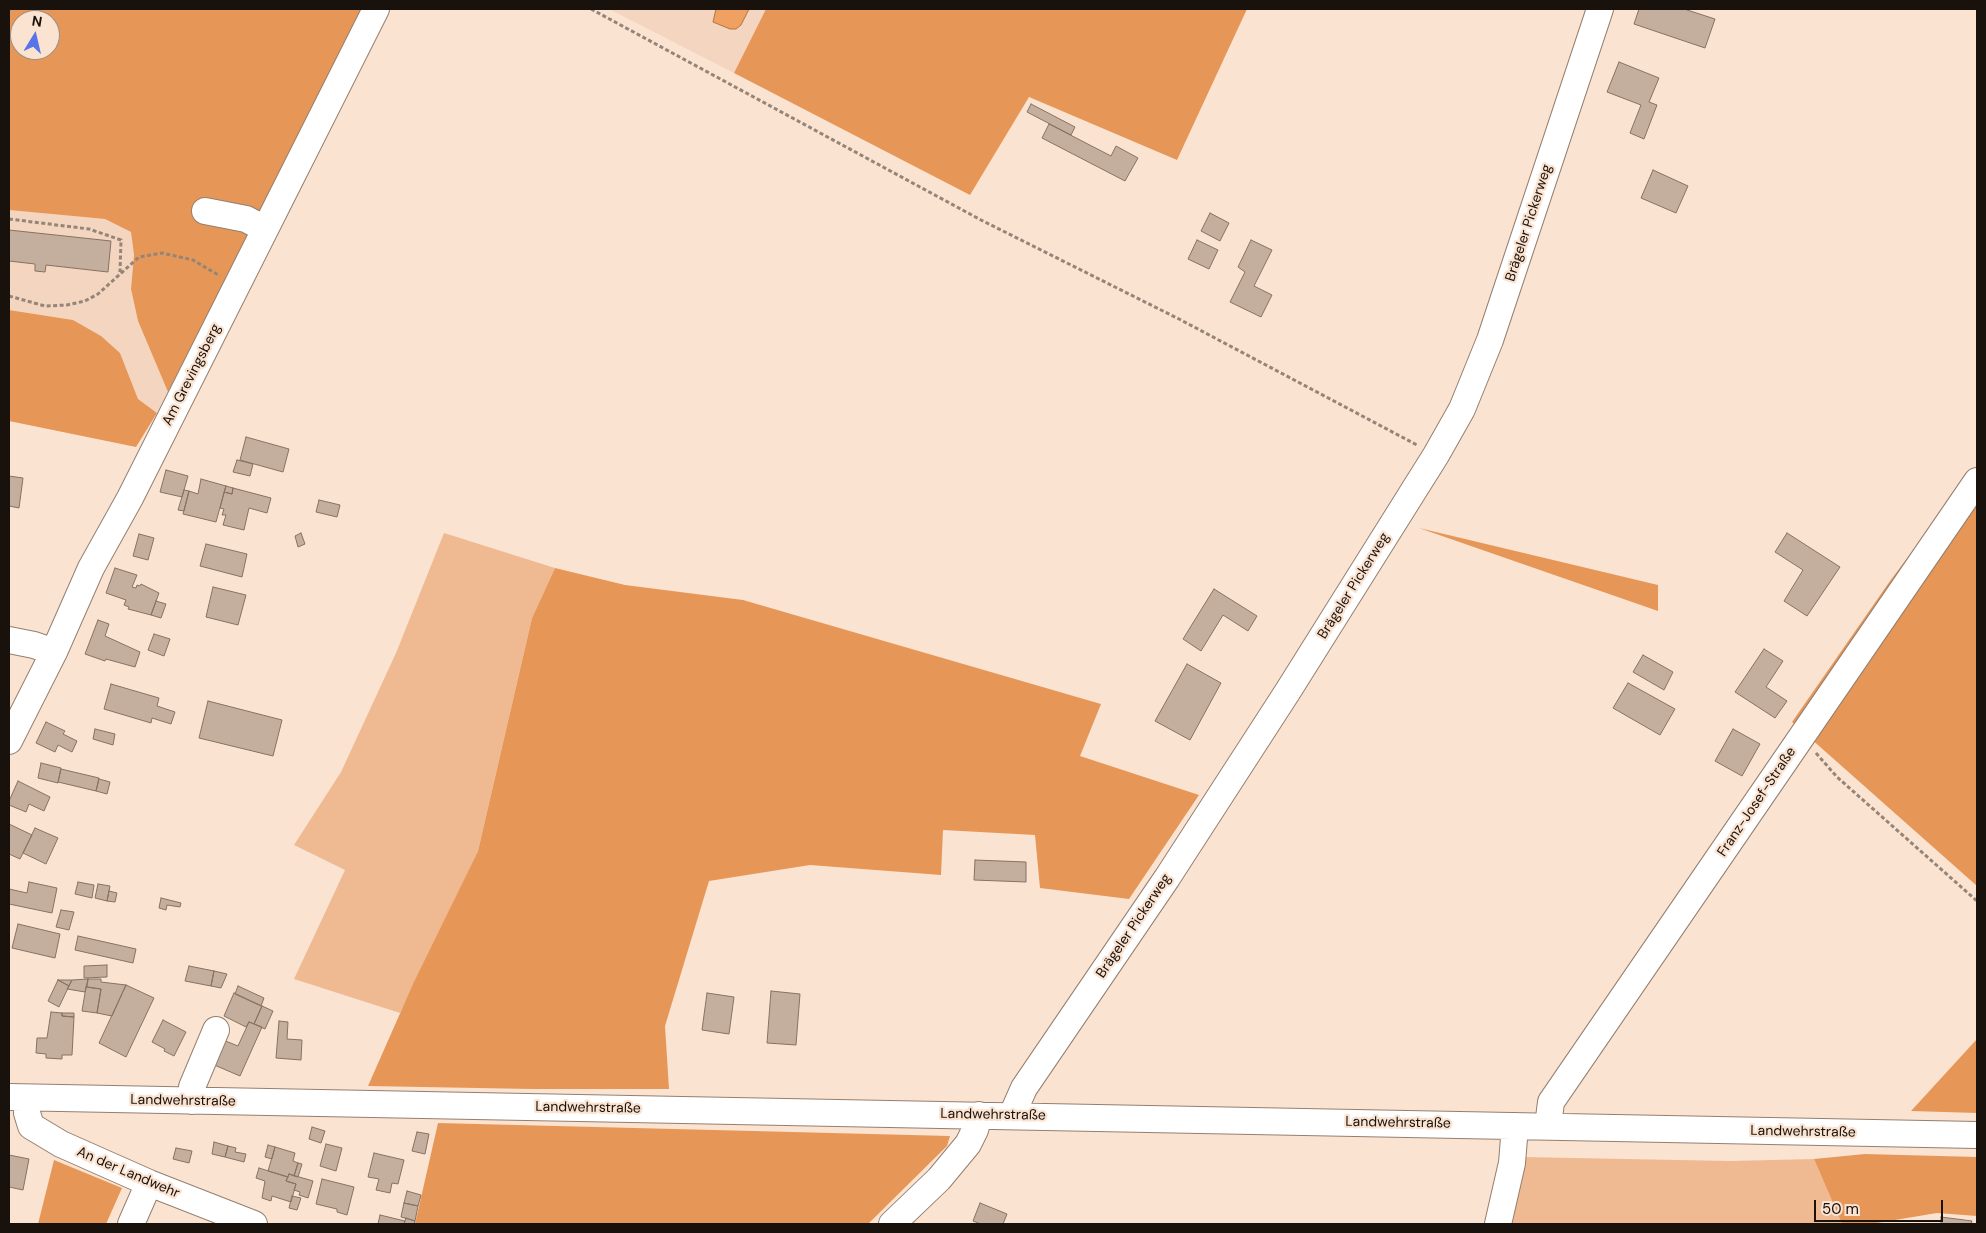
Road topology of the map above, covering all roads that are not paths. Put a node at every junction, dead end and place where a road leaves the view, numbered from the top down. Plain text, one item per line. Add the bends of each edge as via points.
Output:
1 (376, 9) edge
2 (1600, 9) edge
3 (206, 211) dead end
4 (266, 229) junction
5 (1977, 481) edge
6 (9, 640) edge
7 (54, 652) junction
8 (9, 741) edge
9 (216, 1030) dead end
10 (18, 1097) edge
11 (192, 1101) junction
12 (979, 1115) junction
13 (1012, 1116) junction
14 (1515, 1126) junction
15 (1548, 1126) junction
16 (1977, 1135) edge
17 (149, 1183) junction
18 (131, 1224) edge
19 (254, 1224) edge
20 (892, 1224) edge
21 (1498, 1224) edge

1 - 4 street, Am Grevingsberg
2 - 13 street, Brägeler Pickerweg via 1490,340 1462,409 1167,878 1024,1088
3 - 4 street via 246,219
4 - 7 street, Am Grevingsberg via 130,498 91,568
5 - 15 street, Franz-Josef-Straße via 1551,1102
6 - 7 street via 34,644
7 - 8 street, Am Grevingsberg
9 - 11 street via 192,1087
10 - 11 street, Landwehrstraße
10 - 17 street, An der Landwehr via 30,1126 61,1144
11 - 12 street, Landwehrstraße
12 - 13 street, Landwehrstraße
12 - 20 street via 968,1144 939,1179
13 - 14 street, Landwehrstraße
14 - 15 street, Landwehrstraße
14 - 21 street via 1512,1163
15 - 16 street, Landwehrstraße
17 - 18 street
17 - 19 street, An der Landwehr

